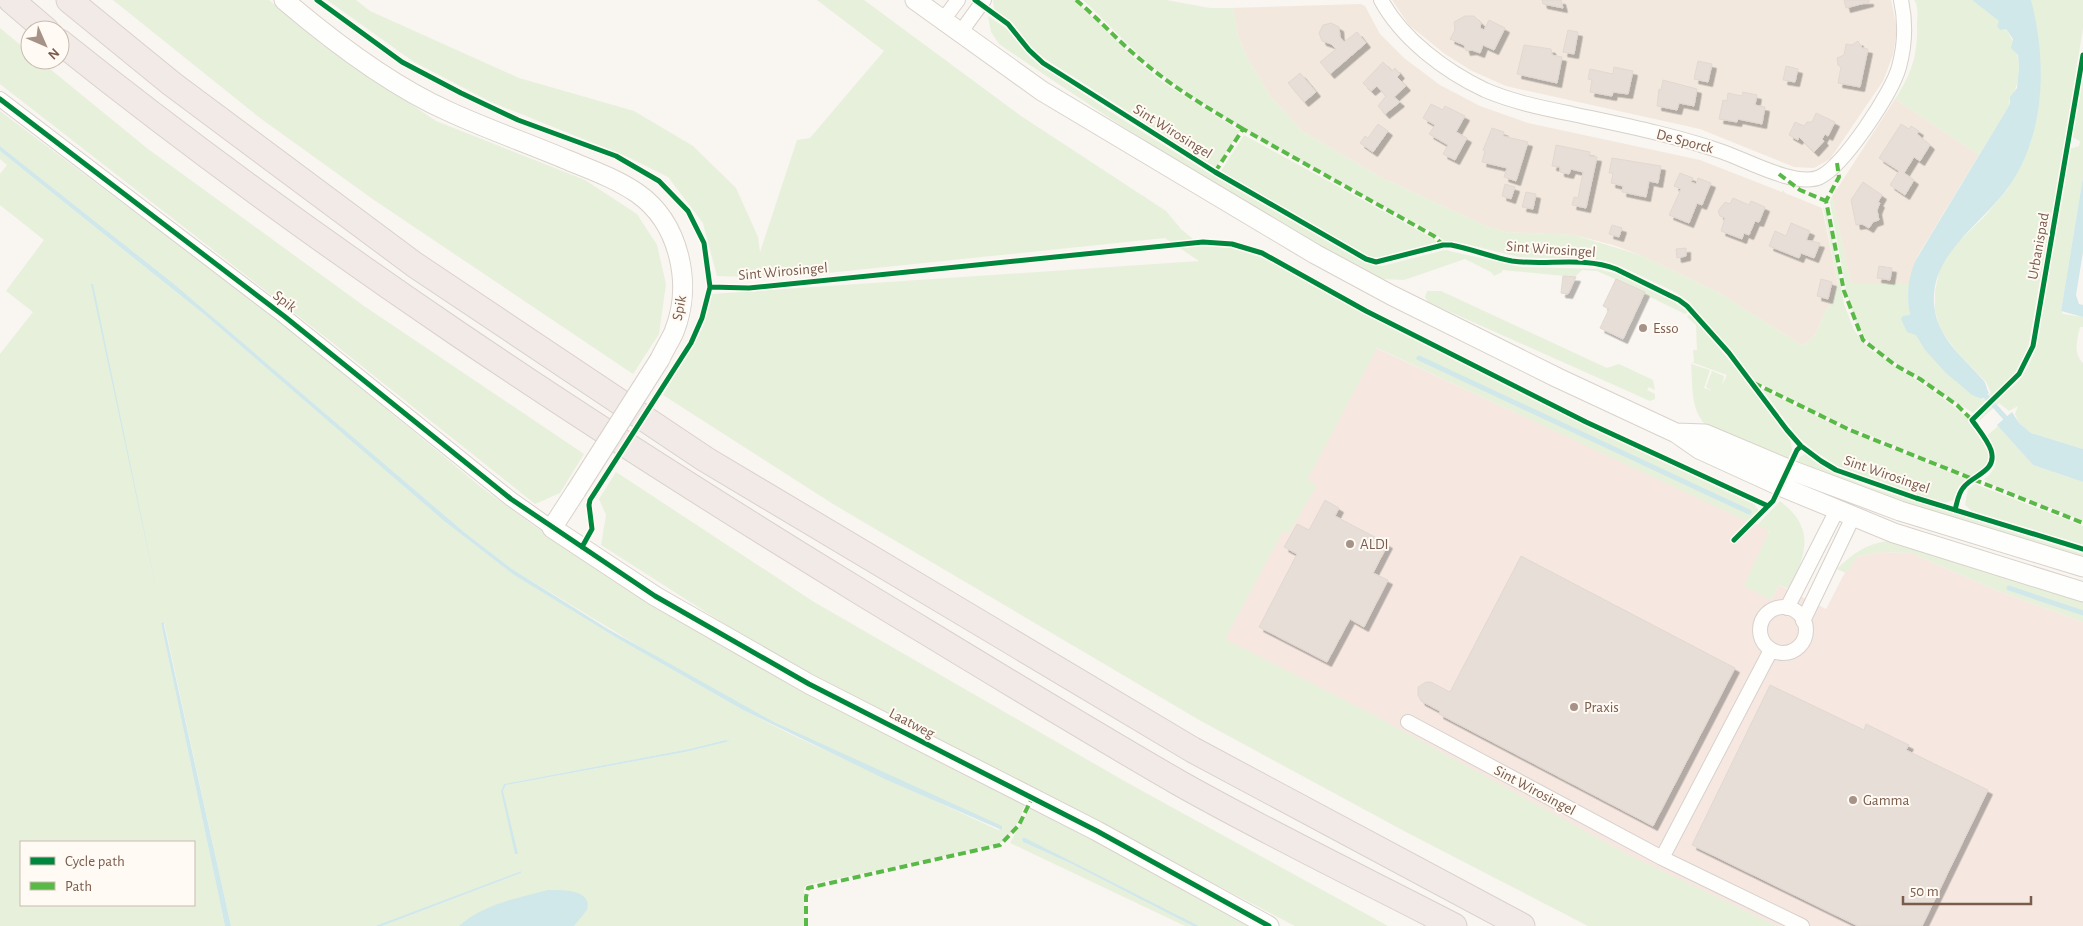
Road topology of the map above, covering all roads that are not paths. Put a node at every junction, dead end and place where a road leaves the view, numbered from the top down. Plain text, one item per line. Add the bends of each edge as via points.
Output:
1 (11, 0) edge
2 (68, 0) edge
3 (284, 0) edge
4 (915, 0) edge
5 (958, 0) edge
6 (984, 0) edge
7 (1381, 0) edge
8 (1901, 0) edge
9 (34, 20) edge
10 (943, 20) junction
11 (960, 33) junction
12 (70, 50) edge
13 (0, 99) edge
14 (1676, 433) junction
15 (1852, 494) junction
16 (1845, 513) junction
17 (552, 528) junction
18 (2083, 567) edge
19 (2083, 592) edge
20 (1787, 608) junction
21 (1803, 621) junction
22 (1772, 650) junction
23 (1408, 722) dead end
24 (1662, 858) junction
25 (1269, 926) edge
26 (1454, 926) edge
27 (1522, 926) edge
28 (1802, 926) edge

1 - 9 highway
2 - 27 highway via 172,84 415,264 705,459 1193,750
3 - 17 main road, Spik, bridge via 384,75 448,112 598,172 637,194 657,212 670,234 681,260 683,287 674,332
4 - 10 main road, Sint Wirosingel
5 - 10 street
6 - 11 street
7 - 8 street, De Sporck via 1402,31 1426,52 1485,90 1546,110 1689,141 1779,174 1804,179 1820,177 1854,145 1887,91 1898,70 1903,48 1905,18
10 - 11 main road, Sint Wirosingel
11 - 14 main road, Sint Wirosingel via 1042,91 1315,254 1460,330
12 - 26 highway via 147,111 403,297 688,487 1184,785
13 - 17 street, Spik via 284,316 511,499
14 - 15 main road, Sint Wirosingel via 1705,434
14 - 16 main road, Sint Wirosingel via 1699,449
15 - 16 main road, Sint Wirosingel
15 - 18 main road, Sint Wirosingel via 1900,512
16 - 19 main road, Sint Wirosingel via 1903,536
16 - 20 street, Sint Wirosingel
16 - 21 street, Sint Wirosingel
17 - 25 main road, Laatweg via 656,596 792,675 1097,831
20 - 21 street via 1794,610
20 - 22 street via 1772,610 1762,621 1762,641
21 - 22 street via 1805,634 1799,646 1786,653
22 - 24 street
23 - 24 street, Sint Wirosingel
24 - 28 street, Sint Wirosingel

